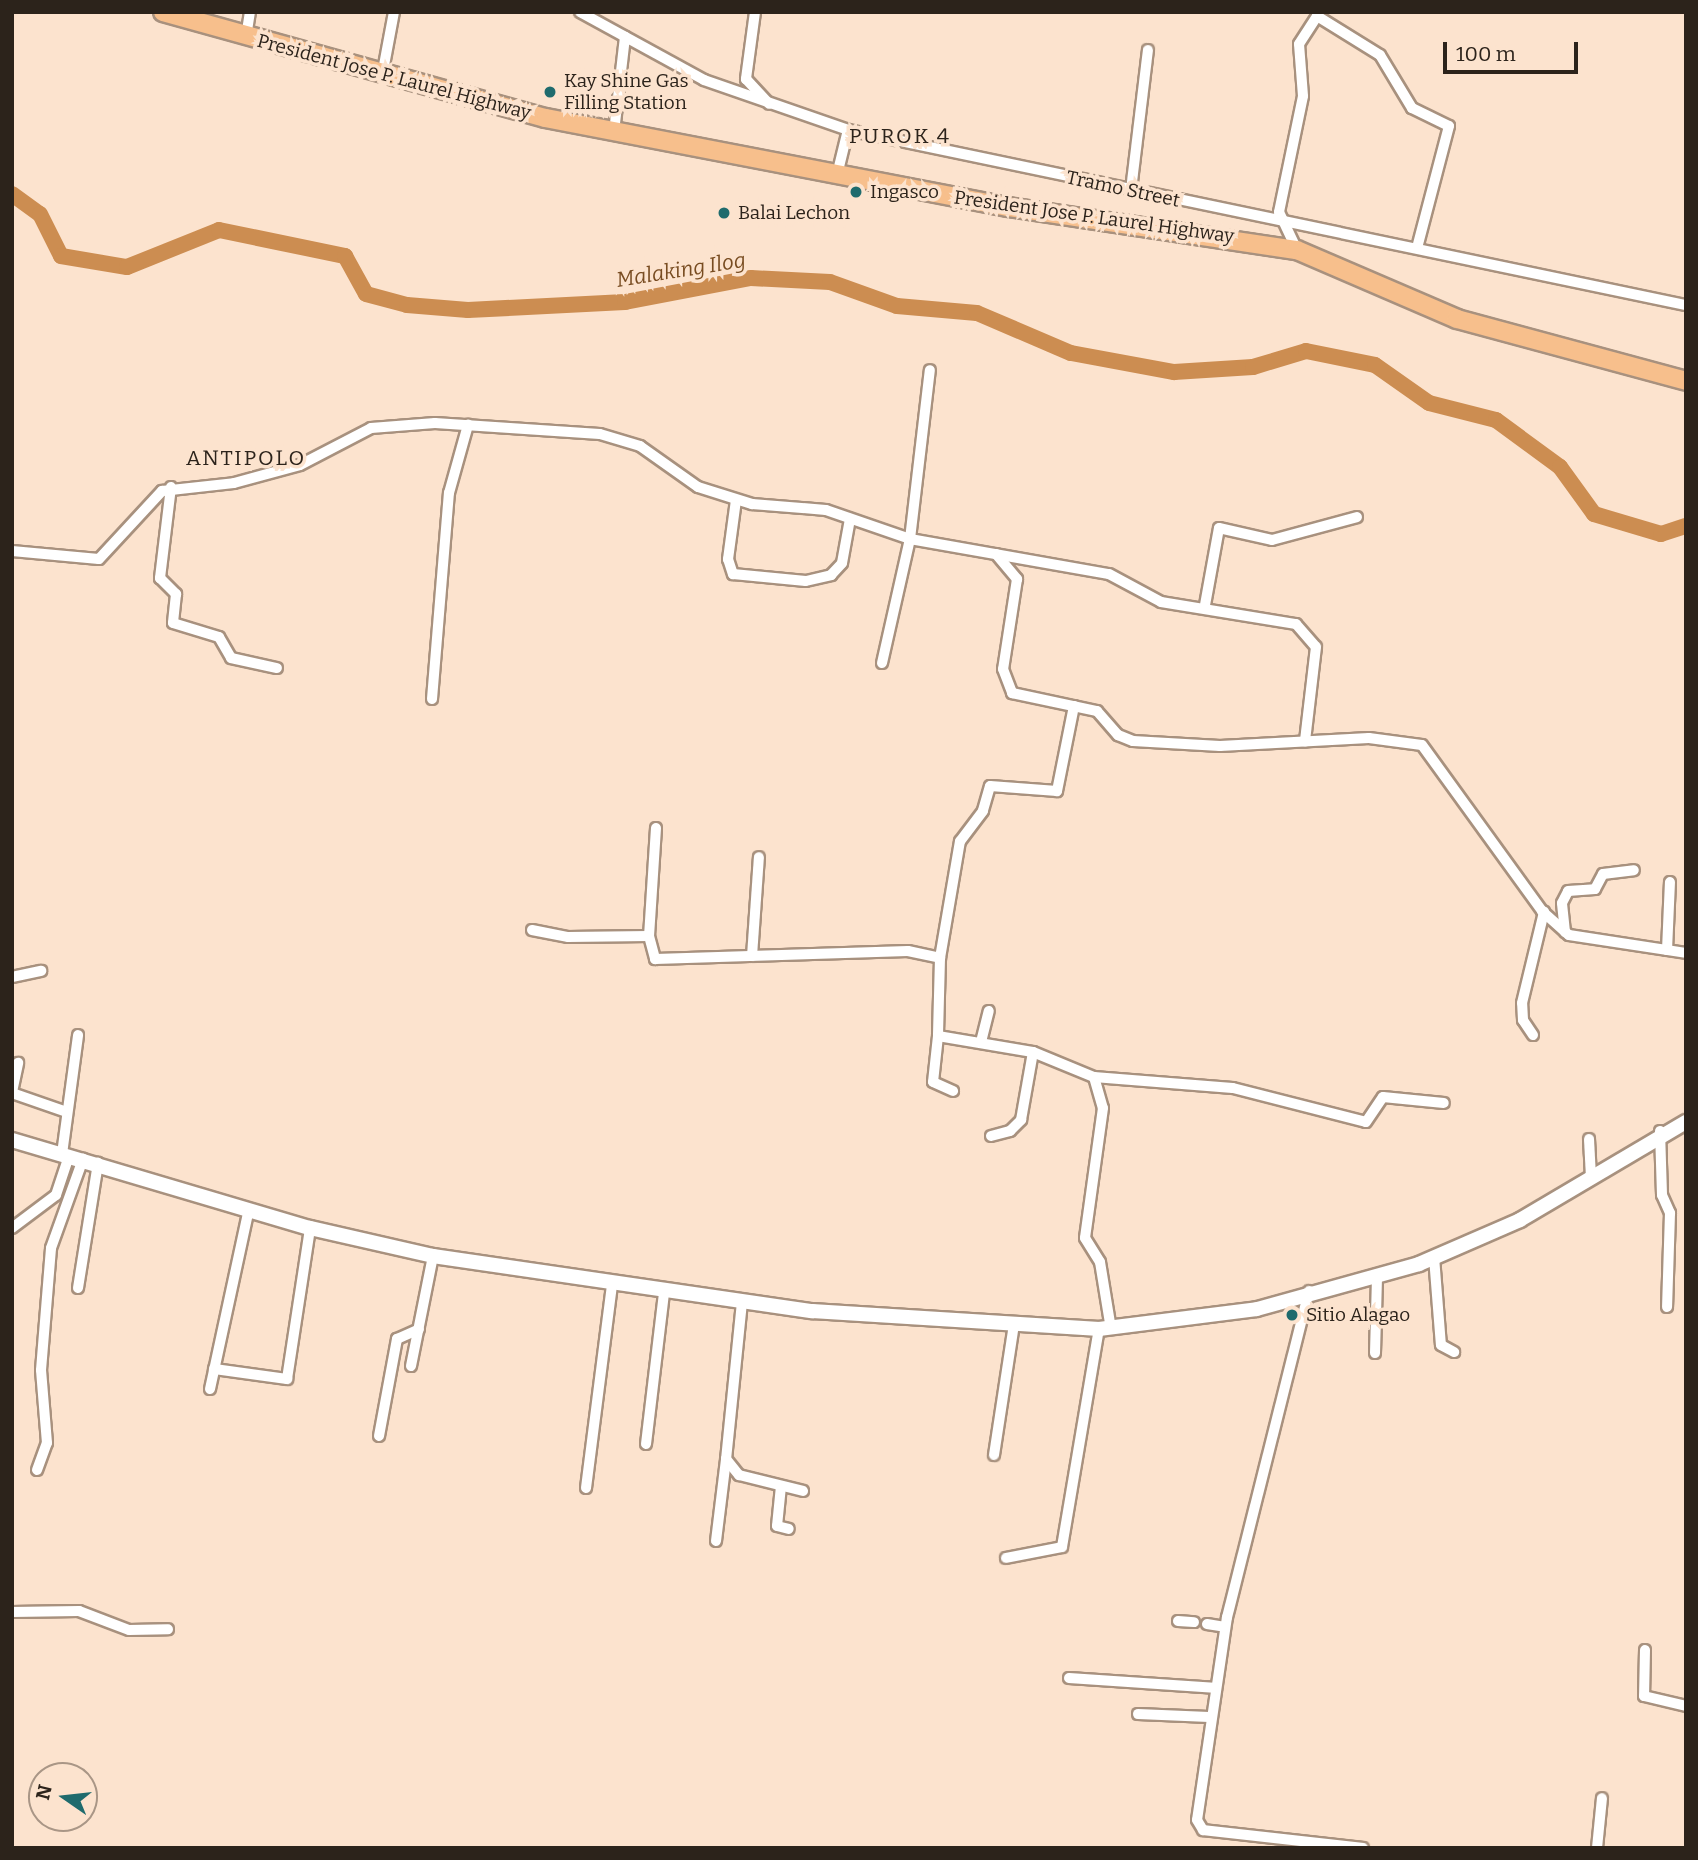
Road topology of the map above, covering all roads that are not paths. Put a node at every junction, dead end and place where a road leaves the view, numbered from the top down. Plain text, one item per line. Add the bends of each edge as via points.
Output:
1 (163, 12) edge
2 (250, 12) edge
3 (394, 12) edge
4 (580, 12) edge
5 (755, 12) edge
6 (246, 37) junction
7 (625, 37) junction
8 (1148, 50) dead end
9 (382, 76) junction
10 (771, 106) junction
11 (848, 130) junction
12 (614, 132) junction
13 (837, 175) junction
14 (1132, 190) junction
15 (1279, 222) junction
16 (1416, 248) junction
17 (1297, 250) junction
18 (1686, 305) edge
19 (930, 370) dead end
20 (1686, 382) edge
21 (468, 425) junction
22 (171, 487) junction
23 (736, 500) junction
24 (1357, 517) dead end
25 (850, 519) junction
26 (910, 539) junction
27 (12, 551) edge
28 (994, 552) junction
29 (1205, 605) junction
30 (882, 663) dead end
31 (277, 668) dead end
32 (432, 699) dead end
33 (1074, 706) junction
34 (1305, 741) junction
35 (656, 828) dead end
36 (759, 857) dead end
37 (1634, 870) dead end
38 (1670, 882) dead end
39 (1544, 912) junction
40 (532, 930) dead end
41 (1565, 932) junction
42 (649, 936) junction
43 (1667, 950) junction
44 (1686, 953) edge
45 (752, 956) junction
46 (940, 958) junction
47 (41, 971) dead end
48 (12, 977) edge
49 (989, 1012) dead end
50 (78, 1035) dead end
51 (1534, 1035) dead end
52 (938, 1036) junction
53 (981, 1042) junction
54 (1033, 1052) junction
55 (18, 1063) dead end
56 (1094, 1077) junction
57 (953, 1091) dead end
58 (12, 1092) edge
59 (1444, 1103) dead end
60 (67, 1112) junction
61 (1686, 1122) edge
62 (1660, 1131) junction
63 (992, 1136) dead end
64 (1589, 1139) dead end
65 (12, 1140) edge
66 (71, 1156) junction
67 (98, 1163) junction
68 (1591, 1174) junction
69 (249, 1209) junction
70 (12, 1228) edge
71 (310, 1228) junction
72 (433, 1256) junction
73 (1434, 1257) junction
74 (1377, 1276) junction
75 (612, 1284) junction
76 (78, 1288) dead end
77 (664, 1292) junction
78 (1309, 1292) junction
79 (742, 1302) junction
80 (1667, 1307) dead end
81 (1014, 1325) junction
82 (419, 1329) junction
83 (1105, 1329) junction
84 (1454, 1352) dead end
85 (1376, 1353) dead end
86 (411, 1366) dead end
87 (214, 1369) junction
88 (210, 1390) dead end
89 (379, 1436) dead end
90 (646, 1444) dead end
91 (994, 1455) dead end
92 (726, 1459) junction
93 (37, 1470) dead end
94 (781, 1486) junction
95 (586, 1488) dead end
96 (803, 1492) dead end
97 (789, 1529) dead end
98 (716, 1541) dead end
99 (1006, 1559) dead end
100 (12, 1612) edge
101 (1178, 1621) dead end
102 (1194, 1622) dead end
103 (1207, 1624) dead end
104 (1225, 1627) junction
105 (168, 1629) dead end
106 (1646, 1650) dead end
107 (1069, 1678) dead end
108 (1214, 1688) junction
109 (1686, 1706) edge
110 (1138, 1714) dead end
111 (1209, 1717) junction
112 (1602, 1798) dead end
113 (1363, 1848) edge
114 (1597, 1848) edge

1 - 6 highway, President Jose P. Laurel Highway
2 - 6 street
3 - 9 street
4 - 7 street, Tramo Street
5 - 10 street via 746,79
6 - 9 highway, President Jose P. Laurel Highway
7 - 10 street, Tramo Street via 704,80
7 - 12 street
8 - 14 street
9 - 12 highway, President Jose P. Laurel Highway
10 - 11 street, Tramo Street
11 - 13 street
11 - 14 street, Tramo Street
12 - 13 highway, President Jose P. Laurel Highway
13 - 17 highway, President Jose P. Laurel Highway
14 - 15 street, Tramo Street
15 - 16 street, Tramo Street
15 - 16 street via 1303,96 1299,44 1317,16 1331,19 1380,55 1412,108 1449,126 1451,138
15 - 17 street
16 - 18 street, Tramo Street
17 - 20 highway, President Jose P. Laurel Highway via 1457,319
19 - 26 street
21 - 22 street via 371,428 300,465 234,483
21 - 23 street via 621,440 698,487
21 - 32 street via 449,493
22 - 27 street via 99,559
22 - 31 street via 160,578 176,594 174,625 216,635 231,658
23 - 25 street via 826,510
23 - 25 street via 727,559 733,573 806,581 831,575 842,563
24 - 29 street via 1272,540 1219,528
25 - 26 street
26 - 28 street
26 - 30 street
28 - 29 street via 1109,574 1161,602
28 - 33 street via 1017,579 1003,670 1006,688
29 - 34 street via 1296,624 1311,634 1316,647
33 - 34 street via 1104,715 1118,735 1133,741 1220,747
33 - 46 street via 1057,791 990,786 983,811 960,841
34 - 39 street via 1388,738 1422,745
35 - 42 street
36 - 45 street
37 - 41 street via 1603,874 1595,889 1568,891 1562,903
38 - 43 street
39 - 41 street
39 - 51 street via 1522,1003 1523,1020
40 - 42 street via 568,937
41 - 43 street via 1589,942
42 - 45 street via 655,960
43 - 44 street
45 - 46 street via 908,951
46 - 52 street
47 - 48 street
49 - 53 street
50 - 60 street
52 - 53 street
52 - 57 street via 933,1082
53 - 54 street
54 - 56 street
54 - 63 street via 1022,1083 1021,1119 1016,1128
55 - 58 street
56 - 59 street via 1233,1088 1366,1122 1383,1097
56 - 83 street via 1103,1108 1085,1238 1100,1262
58 - 60 street
60 - 66 street
61 - 62 street
62 - 68 street
62 - 80 street via 1662,1195 1670,1213
64 - 68 street
65 - 66 street
66 - 67 street
66 - 70 street via 56,1195
66 - 93 street via 51,1248 41,1370 47,1443
67 - 69 street
67 - 76 street
68 - 73 street via 1520,1220
69 - 71 street
69 - 87 street
71 - 72 street
71 - 87 street via 287,1379
72 - 75 street
72 - 82 street
73 - 74 street
73 - 84 street via 1441,1345
74 - 78 street
74 - 85 street
75 - 77 street
75 - 95 street
77 - 79 street
77 - 90 street
78 - 83 street via 1257,1308
78 - 104 street
79 - 81 street
79 - 92 street
81 - 83 street
81 - 91 street
82 - 86 street
82 - 89 street via 397,1339
83 - 99 street via 1062,1547
87 - 88 street
92 - 94 street via 739,1475
92 - 98 street
94 - 96 street
94 - 97 street via 777,1526
100 - 105 street via 79,1611 129,1630
101 - 102 street
103 - 104 street
104 - 108 street
106 - 109 street via 1644,1696
107 - 108 street
108 - 111 street
110 - 111 street
111 - 113 street via 1197,1820 1203,1830
112 - 114 street

